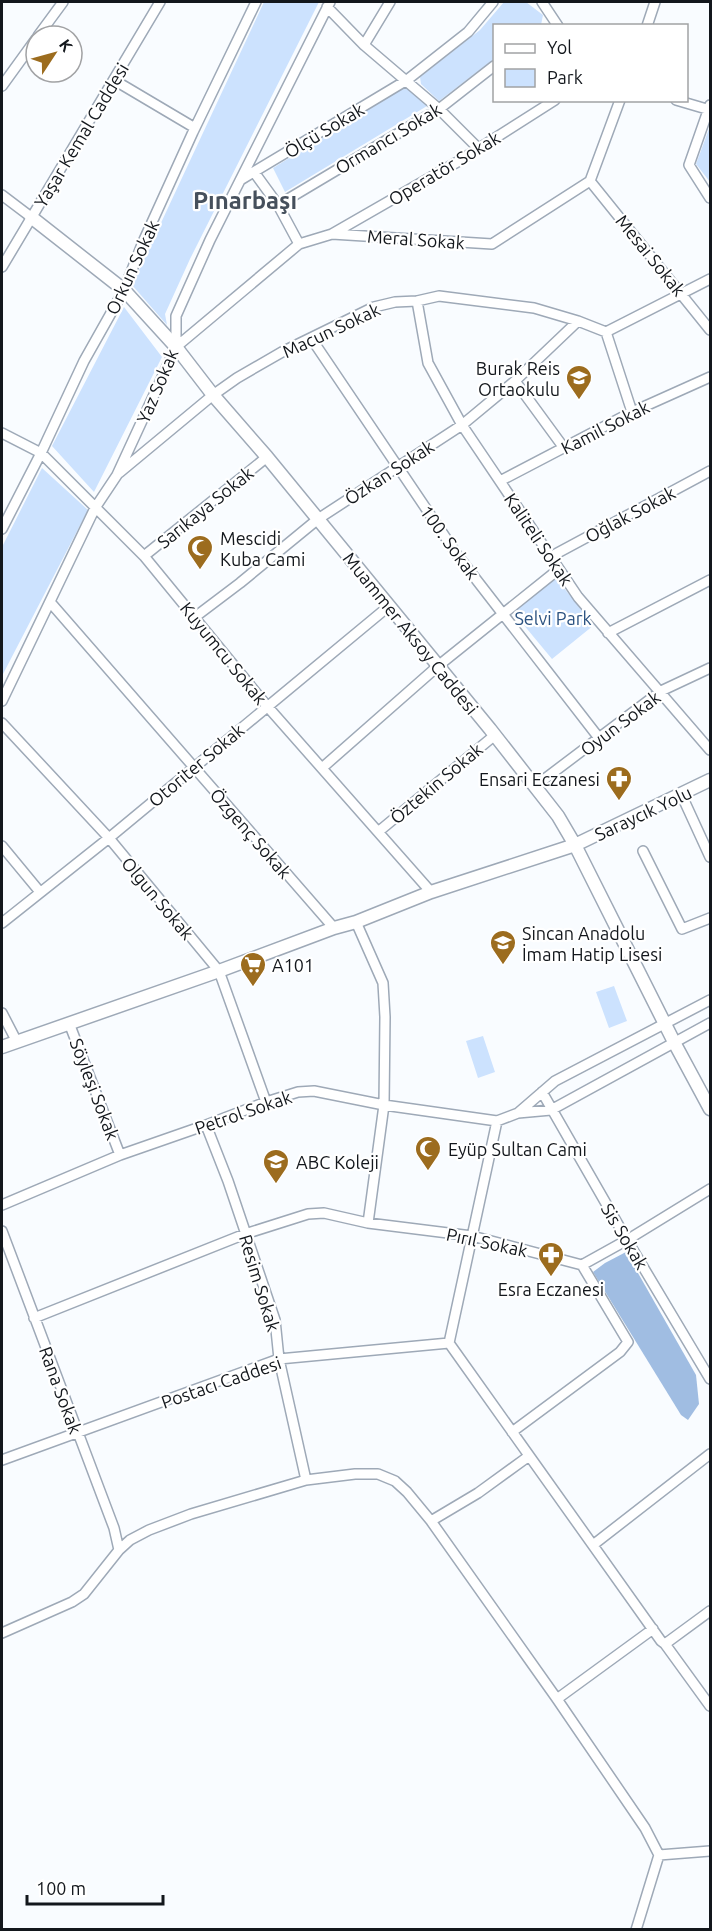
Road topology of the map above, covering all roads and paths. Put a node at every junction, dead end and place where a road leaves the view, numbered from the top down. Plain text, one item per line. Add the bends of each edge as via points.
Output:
1 (62, 2) edge
2 (159, 2) edge
3 (256, 2) edge
4 (390, 2) edge
5 (493, 2) edge
6 (543, 2) edge
7 (656, 2) edge
8 (329, 4) edge
9 (46, 24) edge
10 (553, 24) edge
11 (648, 24) edge
12 (364, 45) junction
13 (24, 56) edge
14 (493, 68) edge
15 (114, 80) junction
16 (407, 80) junction
17 (2, 87) edge
18 (552, 102) edge
19 (619, 102) edge
20 (684, 102) edge
21 (439, 109) junction
22 (710, 109) edge
23 (195, 128) junction
24 (478, 148) junction
25 (254, 172) junction
26 (241, 179) junction
27 (590, 181) junction
28 (2, 195) edge
29 (711, 198) edge
30 (278, 205) junction
31 (31, 217) junction
32 (332, 234) junction
33 (299, 244) junction
34 (2, 267) edge
35 (711, 279) edge
36 (124, 290) junction
37 (681, 293) junction
38 (417, 301) junction
39 (578, 321) junction
40 (711, 330) edge
41 (606, 332) junction
42 (311, 338) junction
43 (176, 347) junction
44 (711, 377) edge
45 (515, 381) junction
46 (213, 395) junction
47 (632, 412) junction
48 (462, 426) junction
49 (2, 433) edge
50 (564, 448) junction
51 (41, 453) junction
52 (267, 457) junction
53 (397, 467) junction
54 (711, 471) edge
55 (117, 475) junction
56 (500, 481) junction
57 (95, 508) junction
58 (318, 519) junction
59 (2, 529) edge
60 (144, 556) junction
61 (550, 557) junction
62 (558, 569) junction
63 (711, 580) edge
64 (50, 602) junction
65 (388, 606) junction
66 (503, 614) junction
67 (195, 617) junction
68 (608, 633) junction
69 (438, 666) junction
70 (711, 668) edge
71 (661, 691) junction
72 (2, 701) edge
73 (267, 706) junction
74 (2, 723) edge
75 (495, 735) junction
76 (599, 738) junction
77 (711, 750) edge
78 (193, 768) junction
79 (322, 768) junction
80 (711, 780) edge
81 (534, 787) junction
82 (682, 796) junction
83 (378, 832) junction
84 (109, 838) junction
85 (575, 845) junction
86 (2, 846) edge
87 (643, 851) dead end
88 (711, 857) edge
89 (40, 892) junction
90 (430, 892) junction
91 (711, 918) edge
92 (356, 922) junction
93 (2, 923) edge
94 (334, 928) junction
95 (219, 971) junction
96 (711, 1000) edge
97 (2, 1013) edge
98 (69, 1023) junction
99 (711, 1023) edge
100 (665, 1024) junction
101 (17, 1042) junction
102 (675, 1044) junction
103 (2, 1047) edge
104 (542, 1092) junction
105 (266, 1102) junction
106 (384, 1105) junction
107 (711, 1109) edge
108 (551, 1110) junction
109 (518, 1113) junction
110 (496, 1122) junction
111 (207, 1125) junction
112 (120, 1155) junction
113 (711, 1189) edge
114 (2, 1205) edge
115 (368, 1223) junction
116 (2, 1232) edge
117 (245, 1234) junction
118 (472, 1236) junction
119 (627, 1240) junction
120 (582, 1265) junction
121 (34, 1318) junction
122 (449, 1343) junction
123 (279, 1359) junction
124 (711, 1378) edge
125 (76, 1432) junction
126 (512, 1432) junction
127 (711, 1454) edge
128 (529, 1456) junction
129 (2, 1460) edge
130 (306, 1480) junction
131 (431, 1521) junction
132 (593, 1545) junction
133 (119, 1550) junction
134 (711, 1611) edge
135 (653, 1629) junction
136 (2, 1631) edge
137 (665, 1644) junction
138 (557, 1699) junction
139 (711, 1706) edge
140 (711, 1851) edge
141 (659, 1856) junction
142 (636, 1929) edge

1 - 9 street
2 - 15 street, Yaşar Kemal Caddesi
3 - 23 street, Orkun Sokak
4 - 12 street
5 - 16 street, Ölçü Sokak via 468,32
6 - 10 street
7 - 11 street
8 - 12 street
8 - 26 street, Yaz Sokak
12 - 16 street
13 - 17 street
14 - 21 street, Ormancı Sokak
15 - 23 street
15 - 31 street, Yaşar Kemal Caddesi
16 - 21 street
16 - 25 street, Ölçü Sokak
18 - 24 street, Operatör Sokak
19 - 27 street
20 - 22 street
21 - 24 street
21 - 30 street, Ormancı Sokak
22 - 29 street via 689,165
23 - 36 street, Orkun Sokak
24 - 32 street, Operatör Sokak
25 - 26 street, Ölçü Sokak
25 - 30 street
26 - 43 street, Yaz Sokak via 176,316
27 - 32 street, Meral Sokak via 492,244
27 - 37 street, Mesai Sokak
28 - 31 street
30 - 33 street
31 - 34 street, Yaşar Kemal Caddesi
31 - 36 main road, Muammer Aksoy Caddesi
32 - 33 street, Meral Sokak
33 - 43 street, Meral Sokak
35 - 37 street
36 - 43 main road, Muammer Aksoy Caddesi
36 - 51 street, Orkun Sokak via 84,361
37 - 40 street, Mesai Sokak
37 - 41 street
38 - 39 street, Macun Sokak via 439,296 534,308
38 - 42 street, Macun Sokak via 374,307
38 - 48 street, Kaliteli Sokak via 428,363
39 - 41 street, Macun Sokak
39 - 45 street, Özkan Sokak
41 - 47 street
42 - 46 street, Macun Sokak
42 - 53 street, 100. Sokak
43 - 46 main road, Muammer Aksoy Caddesi
43 - 55 street, Yaz Sokak
44 - 47 street, Kamil Sokak
45 - 48 street, Özkan Sokak
45 - 50 street
46 - 52 main road, Muammer Aksoy Caddesi
46 - 55 street, Macun Sokak
47 - 50 street, Kamil Sokak
48 - 53 street, Özkan Sokak
48 - 56 street, Kaliteli Sokak
49 - 51 street, Kuyumcu Sokak
50 - 56 street, Kamil Sokak
51 - 57 street, Kuyumcu Sokak
51 - 59 street, Orkun Sokak
52 - 58 main road, Muammer Aksoy Caddesi
52 - 60 street, Sarıkaya Sokak
53 - 58 street, Özkan Sokak
53 - 66 street, 100. Sokak
54 - 61 street, Oğlak Sokak
55 - 57 street, Yaz Sokak
56 - 61 street, Kaliteli Sokak
57 - 60 street, Kuyumcu Sokak
57 - 64 street, Yaz Sokak
58 - 65 main road, Muammer Aksoy Caddesi
58 - 67 street, Özkan Sokak
60 - 67 street, Kuyumcu Sokak
61 - 62 street, Kaliteli Sokak
62 - 66 street
62 - 68 street, Kaliteli Sokak
63 - 68 street
64 - 72 street, Yaz Sokak
64 - 78 street, Özgenç Sokak
65 - 69 main road, Muammer Aksoy Caddesi
65 - 73 street, Otoriter Sokak
66 - 69 street
66 - 76 street, 100. Sokak
67 - 73 street, Kuyumcu Sokak
68 - 71 street, Kaliteli Sokak
69 - 75 main road, Muammer Aksoy Caddesi
69 - 79 street
70 - 71 street, Oyun Sokak
71 - 76 street, Oyun Sokak
71 - 77 street, Kaliteli Sokak
73 - 78 street, Otoriter Sokak
73 - 79 street, Kuyumcu Sokak
74 - 84 street, Olgun Sokak
75 - 81 main road, Muammer Aksoy Caddesi
75 - 83 street, Öztekin Sokak
76 - 81 street, Oyun Sokak
78 - 84 street, Otoriter Sokak
78 - 94 street, Özgenç Sokak
79 - 83 street, Kuyumcu Sokak
80 - 82 main road, Saraycık Yolu
81 - 85 main road, Muammer Aksoy Caddesi
82 - 85 main road, Saraycık Yolu
82 - 88 street
83 - 90 street, Kuyumcu Sokak
84 - 89 street, Otoriter Sokak
84 - 95 street, Olgun Sokak
85 - 90 main road, Saraycık Yolu
85 - 100 main road, Muammer Aksoy Caddesi
86 - 89 street
87 - 91 street via 681,929
89 - 93 street, Otoriter Sokak
90 - 92 main road, Saraycık Yolu
92 - 94 main road, Saraycık Yolu
92 - 106 street via 383,982
94 - 95 main road, Saraycık Yolu
95 - 98 main road, Saraycık Yolu
95 - 105 street, Olgun Sokak
96 - 100 street
97 - 101 street
98 - 101 main road, Saraycık Yolu
98 - 112 street, Söyleşi Sokak
99 - 102 street
100 - 102 main road, Muammer Aksoy Caddesi
100 - 104 street via 555,1081
101 - 103 main road, Saraycık Yolu
102 - 107 main road, Muammer Aksoy Caddesi
102 - 108 street
104 - 108 street, Sis Sokak
104 - 109 street
105 - 106 street, Petrol Sokak via 314,1091
105 - 111 street, Petrol Sokak
106 - 110 street, Petrol Sokak
106 - 115 street
108 - 109 street
108 - 119 street, Sis Sokak
109 - 110 street
110 - 118 street
111 - 112 street, Petrol Sokak
111 - 117 street, Resim Sokak
112 - 114 street, Petrol Sokak
113 - 119 street
115 - 117 street, Pırıl Sokak via 324,1213 308,1214
115 - 118 street, Pırıl Sokak
116 - 121 street, Rana Sokak
117 - 121 street, Pırıl Sokak
117 - 123 street, Resim Sokak via 275,1320
118 - 120 street, Pırıl Sokak
118 - 122 street
119 - 120 street
119 - 124 street, Sis Sokak
120 - 126 street via 628,1342
121 - 125 street, Rana Sokak
122 - 123 street, Postacı Caddesi
122 - 126 street
123 - 125 street, Postacı Caddesi
123 - 130 street, Resim Sokak
125 - 129 street, Postacı Caddesi
125 - 133 street, Rana Sokak
126 - 128 street
127 - 132 street
128 - 131 street
128 - 132 street
130 - 131 street via 378,1474 395,1481
130 - 133 street via 148,1530
131 - 138 street
132 - 135 street
133 - 136 street via 84,1594
134 - 137 street
135 - 137 street
135 - 138 street
137 - 139 street
138 - 141 street via 645,1828
140 - 141 street
141 - 142 street

